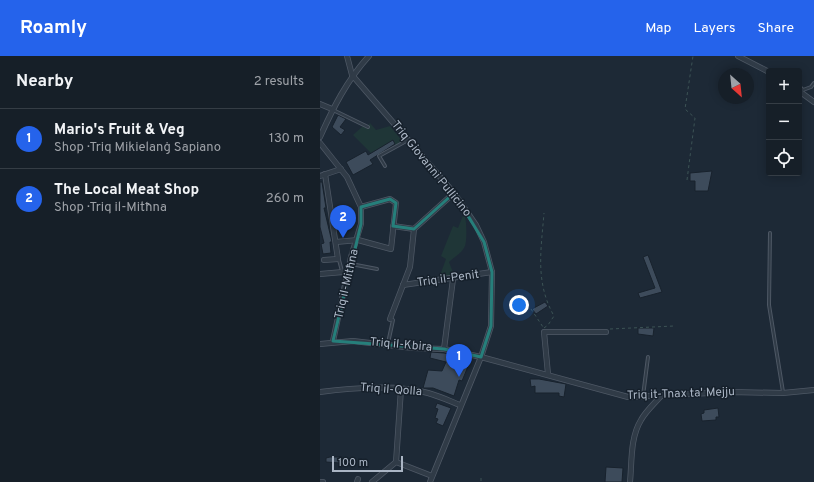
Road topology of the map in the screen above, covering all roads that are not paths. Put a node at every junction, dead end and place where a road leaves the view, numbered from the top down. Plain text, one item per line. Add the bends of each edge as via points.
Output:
1 (348, 56) edge
2 (369, 56) edge
3 (738, 56) edge
4 (766, 70) edge
5 (352, 75) junction
6 (814, 83) edge
7 (802, 89) edge
8 (802, 93) edge
9 (814, 102) edge
10 (320, 104) edge
11 (332, 109) junction
12 (368, 127) dead end
13 (320, 137) edge
14 (408, 140) junction
15 (320, 143) edge
16 (385, 166) dead end
17 (341, 168) junction
18 (326, 174) junction
19 (320, 176) edge
20 (454, 193) junction
21 (361, 207) junction
22 (393, 226) junction
23 (414, 229) junction
24 (770, 233) dead end
25 (358, 240) junction
26 (336, 242) junction
27 (338, 259) junction
28 (324, 260) dead end
29 (350, 264) junction
30 (377, 269) dead end
31 (343, 272) junction
32 (492, 272) junction
33 (349, 273) junction
34 (320, 274) edge
35 (453, 279) junction
36 (404, 285) junction
37 (390, 319) joint
38 (606, 332) road end
39 (333, 341) junction
40 (388, 343) junction
41 (320, 344) edge
42 (444, 349) junction
43 (481, 357) junction
44 (648, 357) dead end
45 (548, 374) junction
46 (401, 389) junction
47 (814, 390) edge
48 (320, 392) edge
49 (783, 393) junction
50 (661, 396) junction
51 (643, 397) junction
52 (460, 405) junction
53 (396, 462) junction
54 (432, 476) junction
55 (372, 482) edge
56 (430, 482) edge
57 (630, 482) edge

1 - 5 street
2 - 5 street
3 - 4 street
5 - 11 street
5 - 14 street, Triq Giovanni Pullicino
6 - 7 lane via 811,87
8 - 9 street
10 - 11 street
11 - 12 lane
11 - 13 street
14 - 16 lane via 379,156
14 - 20 street, Triq Giovanni Pullicino
15 - 17 street, Triq il-Mitħna
17 - 18 street
17 - 21 street, Triq il-Mitħna via 352,185
18 - 19 street
18 - 26 street
20 - 23 street
20 - 32 street, Triq Giovanni Pullicino via 476,225 484,242
21 - 22 street via 390,199 396,203
21 - 25 street, Triq il-Mitħna
22 - 23 street
22 - 25 street via 391,249
23 - 36 street via 410,267
24 - 49 lane via 769,305
25 - 26 street
25 - 29 street, Triq il-Mitħna
26 - 27 street
27 - 28 street
27 - 31 lane
29 - 30 lane
29 - 33 street, Triq il-Mitħna
31 - 33 street
31 - 34 street
32 - 35 street, Triq il-Penit
32 - 43 street, Triq Giovanni Pullicino via 491,326
33 - 39 street, Triq il-Mitħna
35 - 36 street, Triq il-Penit
35 - 42 street
36 - 37 street
37 - 40 lane via 393,320
38 - 45 street via 544,332
39 - 40 street, Triq il-Kbira
39 - 41 street, Triq il-Kbira
40 - 42 street, Triq il-Kbira via 413,348
42 - 43 street, Triq il-Kbira
43 - 45 street, Triq it-Tnax ta' Mejju
43 - 52 street, Triq Giovanni Pullicino
44 - 51 lane
45 - 51 street, Triq it-Tnax ta' Mejju via 628,398
46 - 48 street, Triq il-Qolla via 354,388
46 - 52 street, Triq il-Qolla via 428,393
46 - 53 street
47 - 49 street, Triq it-Tnax ta' Mejju
49 - 50 street, Triq it-Tnax ta' Mejju via 732,392
50 - 51 street, Triq it-Tnax ta' Mejju
50 - 57 street via 637,428
52 - 54 street, Triq Giovanni Pullicino
53 - 54 street
53 - 55 street
54 - 56 street, Triq Giovanni Pullicino

